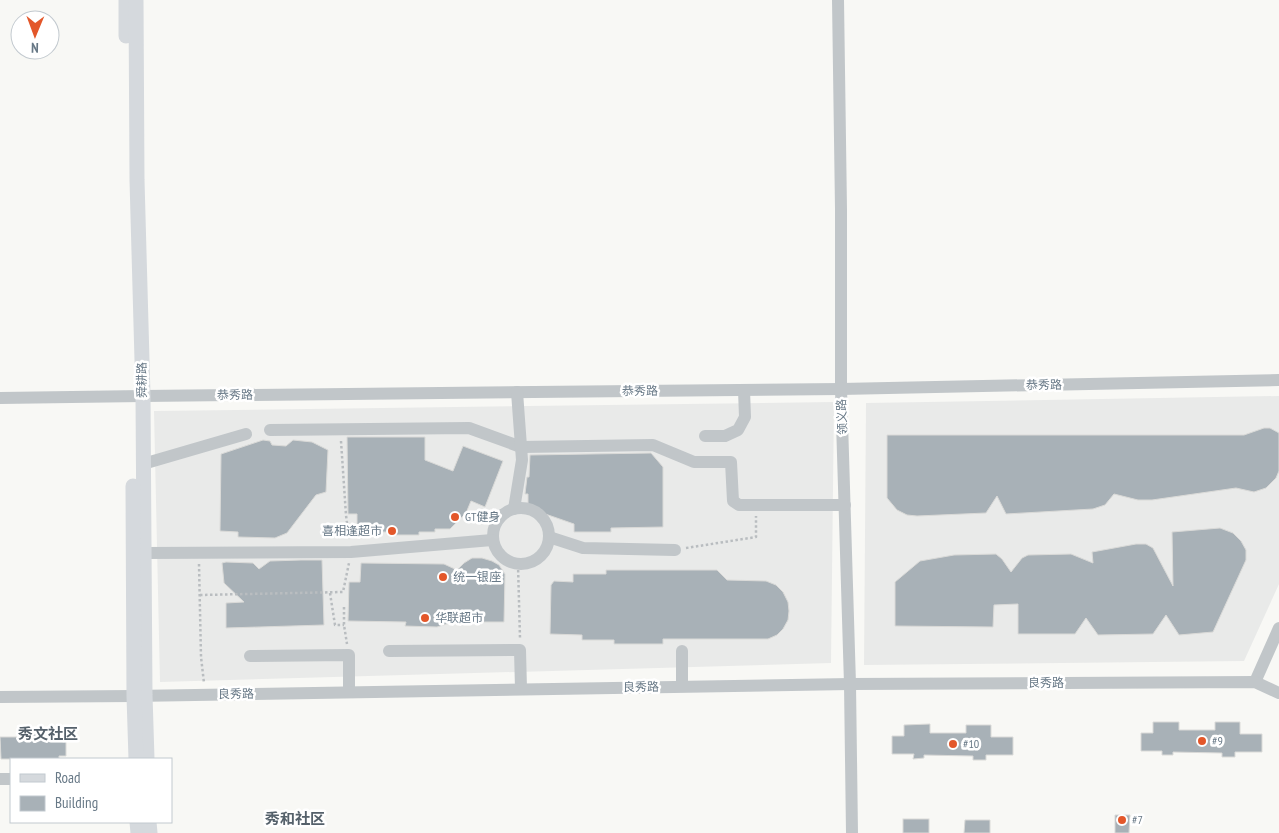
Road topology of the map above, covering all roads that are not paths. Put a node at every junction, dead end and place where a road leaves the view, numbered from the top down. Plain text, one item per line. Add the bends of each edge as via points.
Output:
1 (126, 0) edge
2 (136, 0) edge
3 (838, 0) edge
4 (1279, 380) edge
5 (841, 389) junction
6 (744, 390) junction
7 (517, 392) junction
8 (138, 396) junction
9 (0, 398) edge
10 (270, 430) dead end
11 (246, 434) dead end
12 (705, 436) dead end
13 (521, 447) junction
14 (143, 464) junction
15 (844, 505) junction
16 (514, 509) junction
17 (550, 537) junction
18 (492, 540) junction
19 (675, 550) road end
20 (144, 553) junction
21 (1279, 628) edge
22 (389, 651) dead end
23 (682, 651) dead end
24 (250, 656) dead end
25 (1255, 682) junction
26 (850, 684) junction
27 (682, 686) junction
28 (521, 689) junction
29 (349, 692) junction
30 (1279, 693) edge
31 (0, 696) edge
32 (139, 696) junction
33 (136, 758) edge
34 (147, 758) edge
35 (852, 833) edge

1 - 8 main road, 舜耕路
2 - 8 main road, 舜耕路
3 - 5 street, 领义路
4 - 5 street, 恭秀路
5 - 6 street, 恭秀路
5 - 15 street, 领义路
6 - 7 street, 恭秀路
6 - 12 street via 745,417 738,430 725,436
7 - 8 street, 恭秀路
7 - 13 street
8 - 9 street, 恭秀路
8 - 14 main road, 舜耕路
8 - 32 main road, 舜耕路
10 - 13 street via 469,428
11 - 14 street
13 - 15 street via 653,445 694,462 731,462 732,502 739,505
13 - 16 street
14 - 20 main road, 舜耕路
15 - 26 street, 领义路
16 - 17 street via 529,508 537,512 544,519
16 - 18 street via 502,514 496,522
17 - 18 street via 543,554 528,564 509,562 501,557
17 - 19 street via 583,548
18 - 20 street via 351,552
20 - 32 main road, 舜耕路
21 - 25 street
22 - 28 street via 520,650
23 - 27 street
24 - 29 street via 349,655
25 - 26 street, 良秀路
25 - 30 street, 良秀路
26 - 27 street, 良秀路
26 - 35 street, 领义路
27 - 28 street, 良秀路
28 - 29 street, 良秀路
29 - 32 street, 良秀路
31 - 32 street, 良秀路
32 - 33 main road, 舜耕路
32 - 34 main road, 舜耕路

